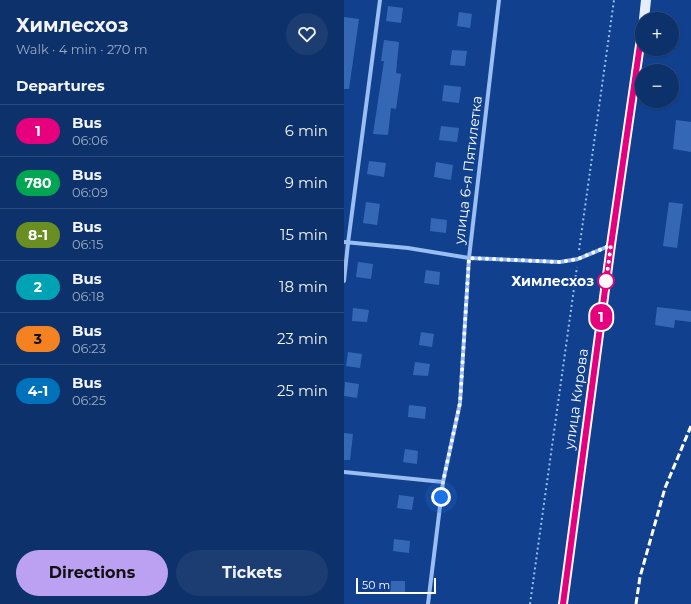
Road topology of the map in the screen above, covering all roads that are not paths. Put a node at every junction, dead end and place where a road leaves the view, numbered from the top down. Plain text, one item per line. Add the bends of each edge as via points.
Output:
1 (380, 0) edge
2 (499, 0) edge
3 (646, 0) edge
4 (645, 12) edge
5 (638, 56) edge
6 (346, 242) edge
7 (611, 245) junction
8 (469, 258) junction
9 (344, 281) edge
10 (344, 472) edge
11 (443, 482) junction
12 (428, 604) edge
13 (563, 604) edge

1 - 6 street
2 - 8 street, улица 6-я Пятилетка
3 - 4 main road
5 - 7 main road, улица Кирова
6 - 8 street via 408,248
6 - 9 street
7 - 8 street via 578,259 560,262
7 - 13 main road, улица Кирова
8 - 11 street, улица 6-я Пятилетка via 460,403
10 - 11 street
11 - 12 street, улица 6-я Пятилетка

